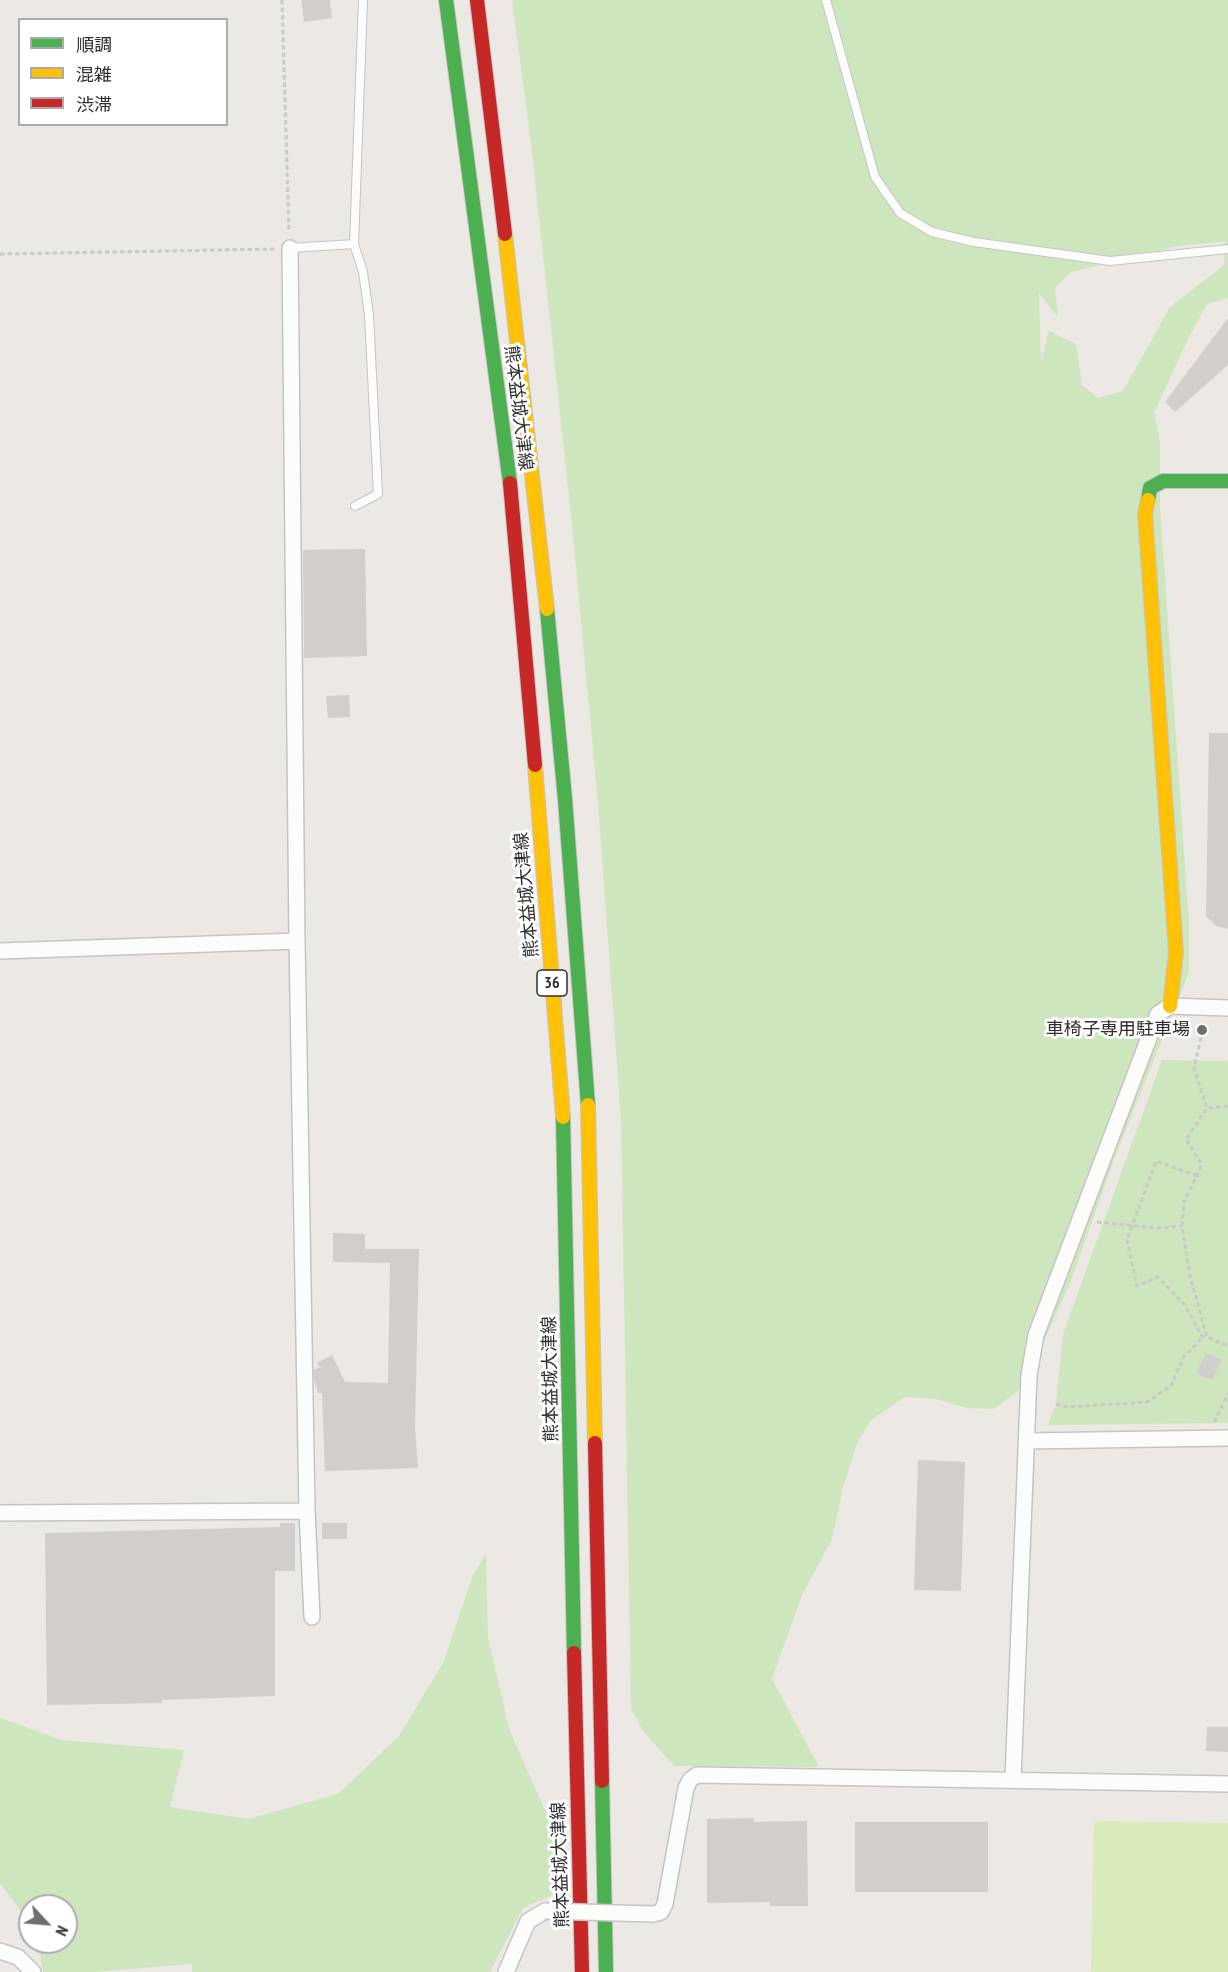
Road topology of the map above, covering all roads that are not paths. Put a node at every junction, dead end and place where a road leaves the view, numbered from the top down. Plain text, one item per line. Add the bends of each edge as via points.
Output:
1 (363, 0) edge
2 (446, 0) edge
3 (477, 0) edge
4 (826, 0) edge
5 (354, 243) junction
6 (290, 248) joint
7 (1228, 249) edge
8 (1228, 481) edge
9 (355, 506) dead end
10 (297, 941) junction
11 (0, 951) edge
12 (1170, 1006) junction
13 (1228, 1008) edge
14 (1228, 1438) edge
15 (1026, 1441) junction
16 (307, 1511) junction
17 (0, 1513) edge
18 (312, 1617) dead end
19 (1013, 1779) junction
20 (1228, 1784) edge
21 (0, 1951) edge
22 (33, 1972) edge
23 (506, 1972) edge
24 (582, 1972) edge
25 (606, 1972) edge

1 - 5 lane
2 - 24 main road, 熊本益城大津線 / 36 via 514,526 565,1137
3 - 25 main road, 熊本益城大津線 / 36 via 538,516 566,811 589,1119
4 - 7 lane via 875,177 900,213 932,232 974,242 1110,261
5 - 6 lane
5 - 9 lane via 369,315 378,494
6 - 10 street
8 - 12 main road via 1163,481 1150,489 1144,514 1176,952
10 - 11 street
10 - 16 street
12 - 13 street
12 - 15 street via 1158,1014 1036,1335 1029,1375
14 - 15 street
15 - 19 street
16 - 17 street
16 - 18 street
19 - 20 street
19 - 23 street, bridge via 697,1775 686,1788 662,1912 545,1911 528,1921
21 - 22 street via 18,1958

